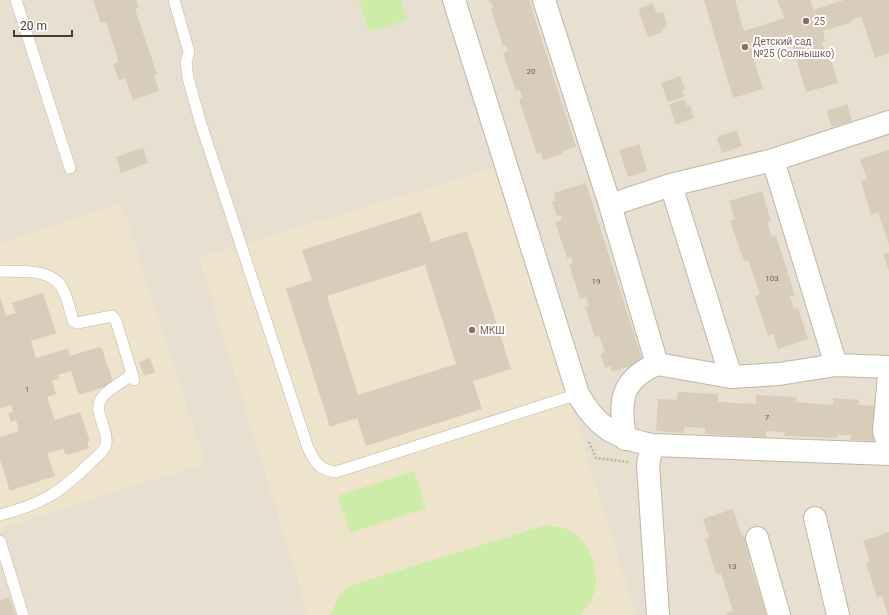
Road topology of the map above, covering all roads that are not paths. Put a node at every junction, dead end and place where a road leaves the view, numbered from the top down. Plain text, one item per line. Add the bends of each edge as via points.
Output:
1 (16, 0) edge
2 (174, 0) edge
3 (454, 0) edge
4 (544, 0) edge
5 (889, 122) edge
6 (773, 160) junction
7 (70, 168) dead end
8 (671, 185) junction
9 (610, 204) junction
10 (0, 271) edge
11 (657, 364) junction
12 (836, 364) junction
13 (889, 366) edge
14 (889, 375) edge
15 (731, 378) junction
16 (578, 394) junction
17 (625, 439) junction
18 (652, 445) junction
19 (889, 446) edge
20 (889, 454) edge
21 (0, 515) edge
22 (815, 518) dead end
23 (757, 538) dead end
24 (0, 541) edge
25 (22, 615) edge
26 (658, 615) edge
27 (779, 615) edge
28 (838, 615) edge

1 - 7 lane
2 - 16 lane via 189,52 186,63 188,78 200,121 308,448 318,467 336,472
3 - 16 street
4 - 9 street
5 - 6 street
6 - 8 street
6 - 12 street
8 - 9 street
8 - 15 street
9 - 11 street
10 - 21 lane via 37,273 50,275 56,279 62,287 73,321 77,323 112,316 116,321 133,378 109,391 101,400 106,445 98,456 53,495 23,509
11 - 15 street
11 - 17 street via 634,378 624,392 621,411
12 - 13 street
12 - 15 street via 779,374
14 - 19 street via 884,430
16 - 17 street via 586,408 603,426
17 - 18 street
18 - 20 street
18 - 26 street via 648,464
22 - 28 street
23 - 27 street
24 - 25 lane

